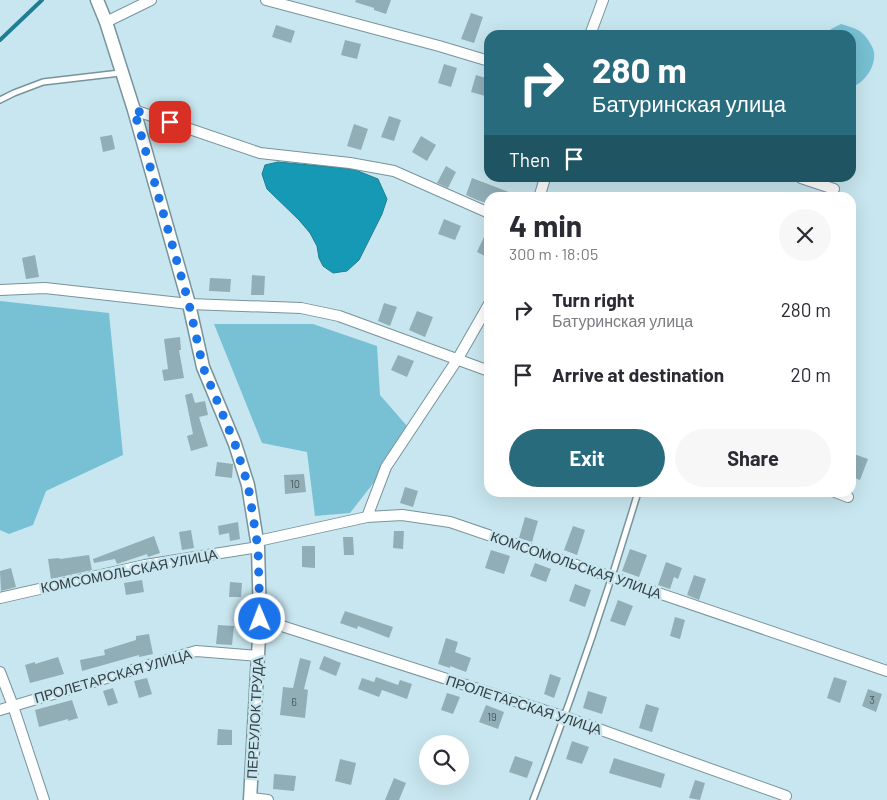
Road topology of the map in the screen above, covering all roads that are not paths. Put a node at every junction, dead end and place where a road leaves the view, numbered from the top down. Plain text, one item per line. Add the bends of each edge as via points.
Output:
1 (97, 0) edge
2 (151, 0) edge
3 (266, 0) edge
4 (603, 0) edge
5 (106, 22) junction
6 (592, 30) edge
7 (484, 60) edge
8 (123, 72) junction
9 (0, 100) edge
10 (134, 110) junction
11 (813, 182) edge
12 (834, 189) joint
13 (831, 192) edge
14 (484, 211) edge
15 (0, 290) edge
16 (189, 304) junction
17 (484, 313) edge
18 (457, 360) junction
19 (484, 369) edge
20 (636, 497) edge
21 (367, 517) junction
22 (258, 544) junction
23 (612, 578) junction
24 (0, 598) edge
25 (260, 619) junction
26 (258, 656) junction
27 (887, 671) edge
28 (0, 672) edge
29 (13, 706) junction
30 (0, 710) edge
31 (565, 717) junction
32 (786, 796) dead end
33 (250, 799) edge
34 (44, 800) edge
35 (268, 800) edge
36 (533, 800) edge

1 - 5 street, ПЕРЕУЛОК ТРУДА
2 - 5 street
3 - 7 street
4 - 6 street
5 - 8 street, ПЕРЕУЛОК ТРУДА
8 - 9 lane via 43,82
8 - 10 street, ПЕРЕУЛОК ТРУДА
10 - 14 street via 260,154 394,171
10 - 16 street, ПЕРЕУЛОК ТРУДА
11 - 12 street
12 - 13 lane
15 - 16 street via 45,288
16 - 18 street via 301,308 339,316
16 - 22 street, ПЕРЕУЛОК ТРУДА via 203,367 248,485
17 - 18 street
18 - 19 street
18 - 21 street via 386,467
20 - 23 lane
21 - 22 street, КОМСОМОЛЬСКАЯ УЛИЦА
21 - 23 street, КОМСОМОЛЬСКАЯ УЛИЦА via 402,515 450,522
22 - 24 street, КОМСОМОЛЬСКАЯ УЛИЦА via 145,565
22 - 25 street, ПЕРЕУЛОК ТРУДА
23 - 27 street, КОМСОМОЛЬСКАЯ УЛИЦА
23 - 31 lane
25 - 26 street, ПЕРЕУЛОК ТРУДА
25 - 31 street, ПРОЛЕТАРСКАЯ УЛИЦА
26 - 29 street, ПРОЛЕТАРСКАЯ УЛИЦА via 196,651
26 - 33 street, ПЕРЕУЛОК ТРУДА
28 - 29 street
29 - 30 street, ПРОЛЕТАРСКАЯ УЛИЦА
29 - 34 street
31 - 32 street, ПРОЛЕТАРСКАЯ УЛИЦА
31 - 36 lane
33 - 35 street

